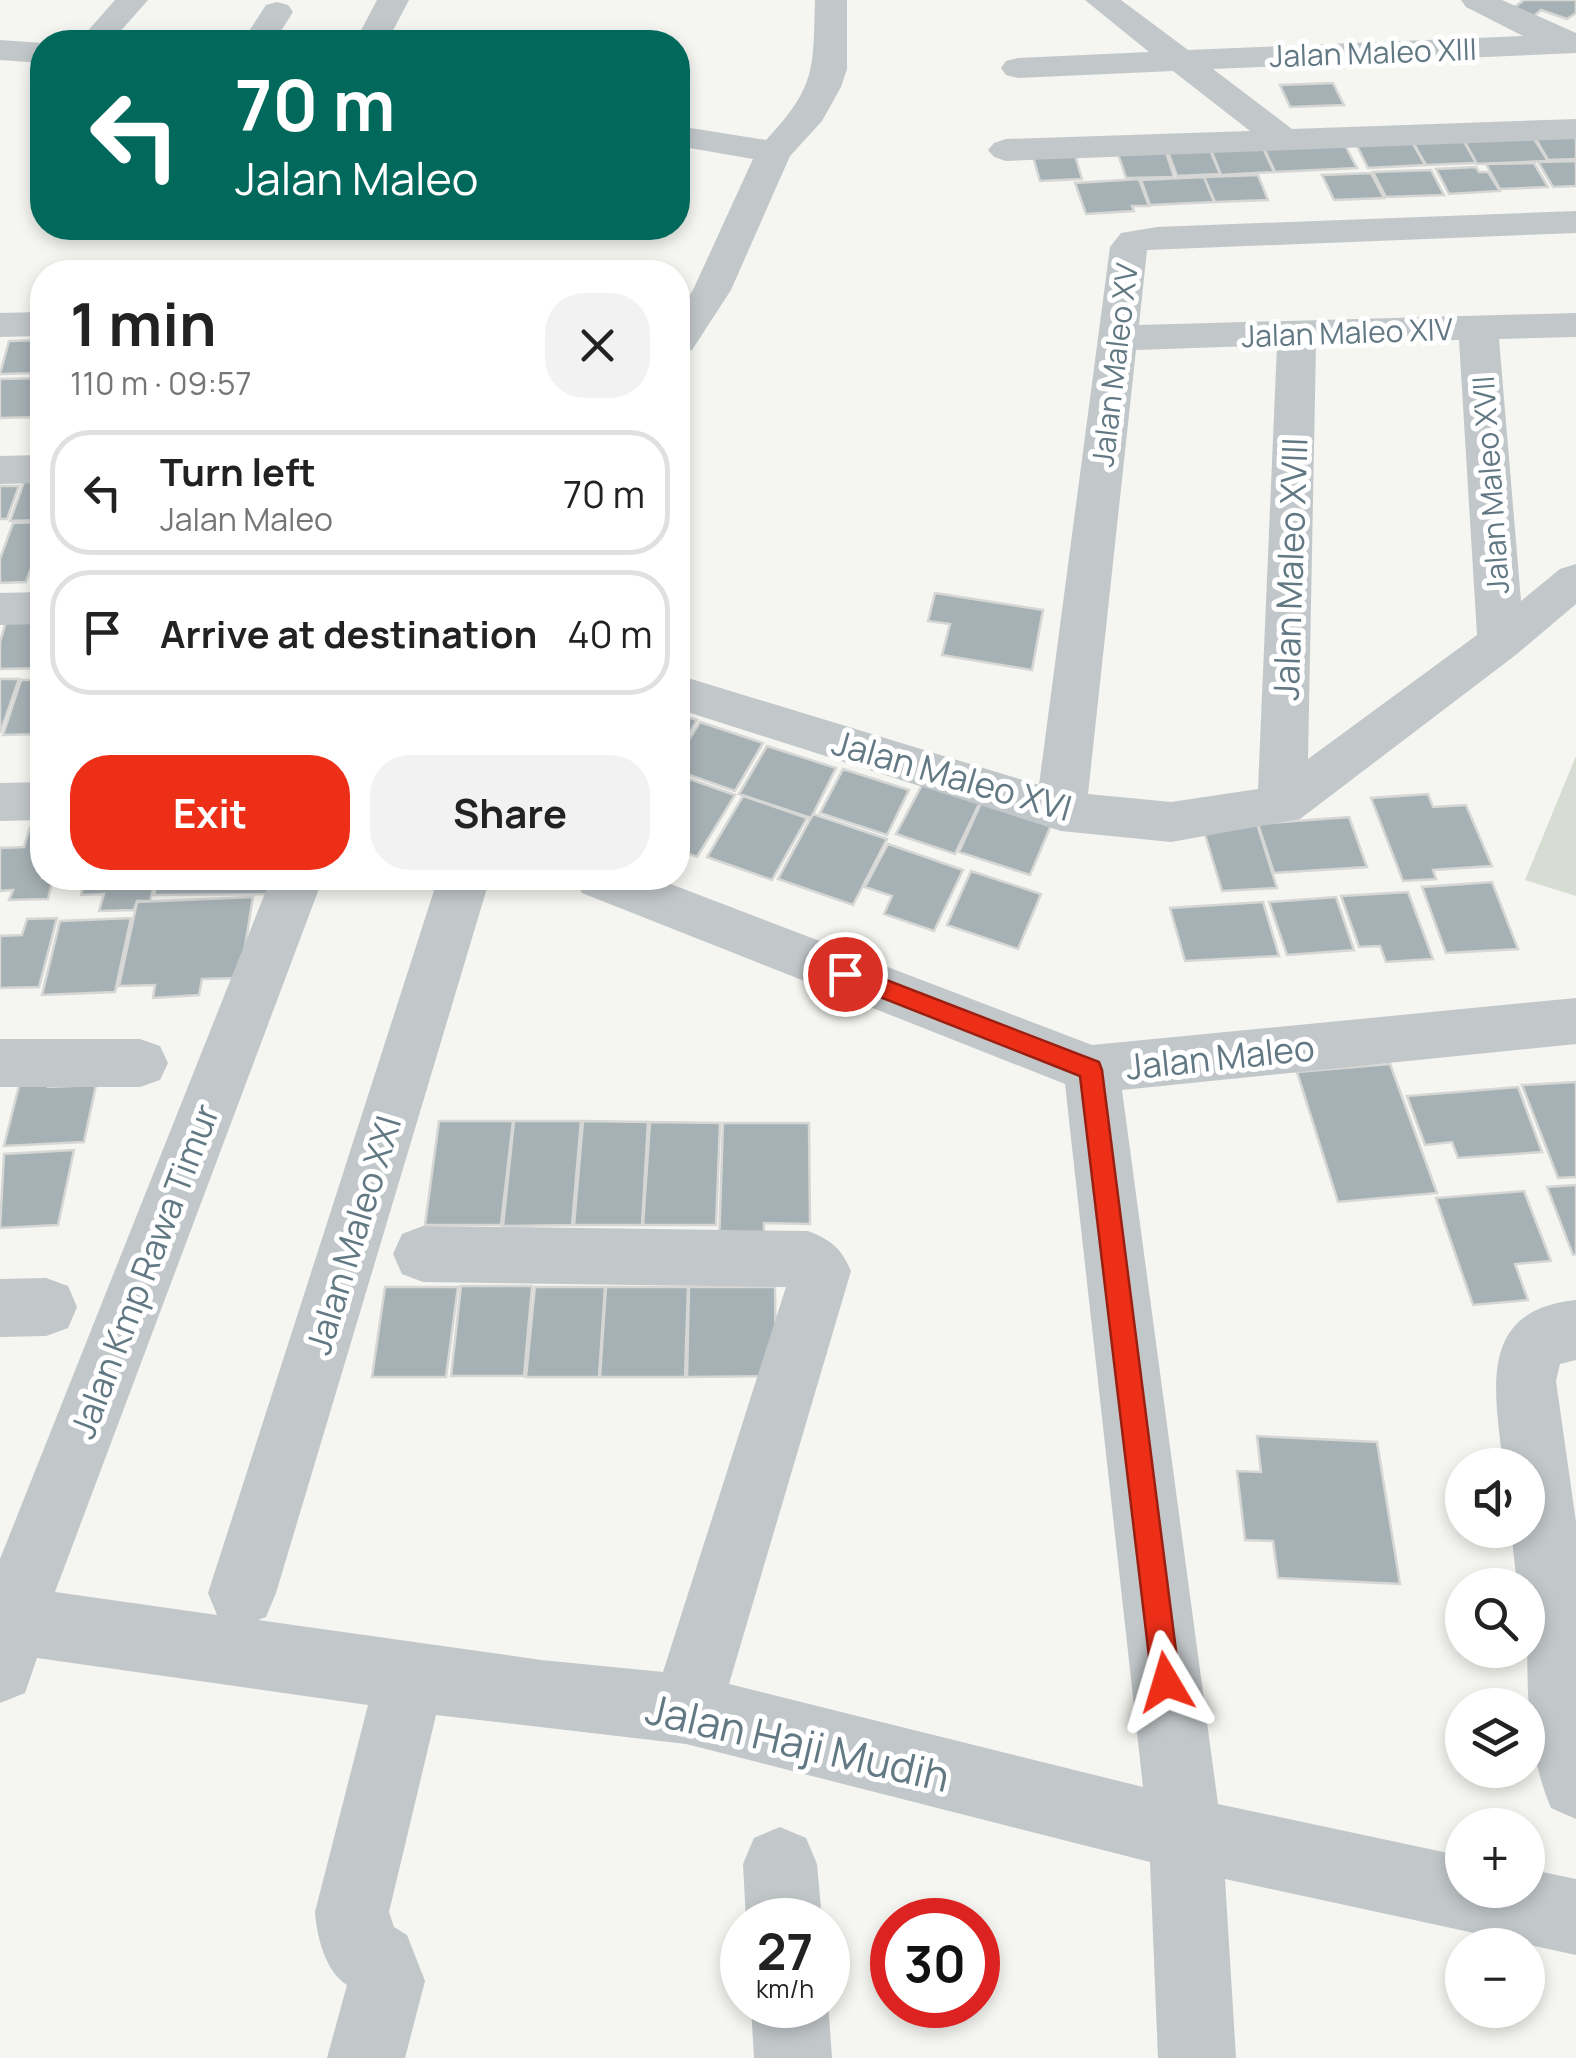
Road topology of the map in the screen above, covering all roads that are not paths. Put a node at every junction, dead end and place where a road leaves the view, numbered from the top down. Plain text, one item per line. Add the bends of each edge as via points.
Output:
1 (132, 0) edge
2 (393, 0) edge
3 (830, 0) edge
4 (1100, 0) edge
5 (1476, 0) edge
6 (277, 12) dead end
7 (105, 30) edge
8 (266, 30) edge
9 (377, 30) edge
10 (1573, 47) edge
11 (0, 50) edge
12 (30, 52) edge
13 (1179, 60) junction
14 (1018, 68) dead end
15 (1576, 129) edge
16 (690, 138) edge
17 (1284, 140) junction
18 (1006, 150) dead end
19 (774, 152) junction
20 (1576, 222) edge
21 (30, 324) edge
22 (690, 324) edge
23 (0, 325) edge
24 (1576, 325) edge
25 (1478, 328) junction
26 (1297, 334) junction
27 (1118, 338) junction
28 (30, 469) edge
29 (0, 470) edge
30 (1576, 580) edge
31 (30, 608) edge
32 (0, 609) edge
33 (1501, 642) junction
34 (690, 696) edge
35 (30, 801) edge
36 (0, 802) edge
37 (1282, 805) junction
38 (1061, 812) junction
39 (291, 890) edge
40 (460, 890) edge
41 (631, 890) edge
42 (1576, 1021) edge
43 (0, 1063) edge
44 (140, 1063) dead end
45 (1091, 1070) junction
46 (422, 1254) dead end
47 (1576, 1330) edge
48 (242, 1593) dead end
49 (5, 1644) edge
50 (410, 1676) junction
51 (686, 1709) junction
52 (1576, 1783) edge
53 (1185, 1834) junction
54 (1576, 1917) edge
55 (792, 2028) edge
56 (366, 2058) edge
57 (794, 2058) edge
58 (1197, 2058) edge

1 - 7 street
2 - 9 street
3 - 19 street via 824,87 810,114
4 - 13 street, Jalan Maleo XIII
5 - 10 street, Jalan Maleo XIII
6 - 8 street
10 - 13 street, Jalan Maleo XIII
11 - 12 street
13 - 14 street, Jalan Maleo XIII
13 - 17 street, Jalan Maleo XIII
15 - 17 street
16 - 19 street
17 - 18 street
19 - 22 street
20 - 27 street, Jalan Maleo XV via 1134,241 1125,254
21 - 23 street
24 - 25 street, Jalan Maleo XIV
25 - 26 street, Jalan Maleo XIV
25 - 33 street, Jalan Maleo XVII
26 - 27 street, Jalan Maleo XIV
26 - 37 street, Jalan Maleo XVIII
27 - 38 street, Jalan Maleo XV
28 - 29 street
30 - 33 street, Jalan Maleo XVI
31 - 32 street
33 - 37 street, Jalan Maleo XVI
34 - 38 street, Jalan Maleo XVI
35 - 36 street
37 - 38 street, Jalan Maleo XVI via 1171,822
39 - 49 street, Jalan Kmp Rawa Timur
40 - 48 street, Jalan Maleo XXI
41 - 45 street, Jalan Maleo
42 - 45 street, Jalan Maleo
43 - 44 street
45 - 53 street
46 - 51 street via 808,1259 821,1272
47 - 52 street via 1542,1338 1528,1355 1525,1381
49 - 50 street, Jalan Haji Mudih
50 - 51 street, Jalan Haji Mudih
50 - 56 street via 352,1912 355,1934 387,1981
51 - 53 street, Jalan Haji Mudih
53 - 54 street, Jalan Haji Mudih
53 - 58 street
55 - 57 street

